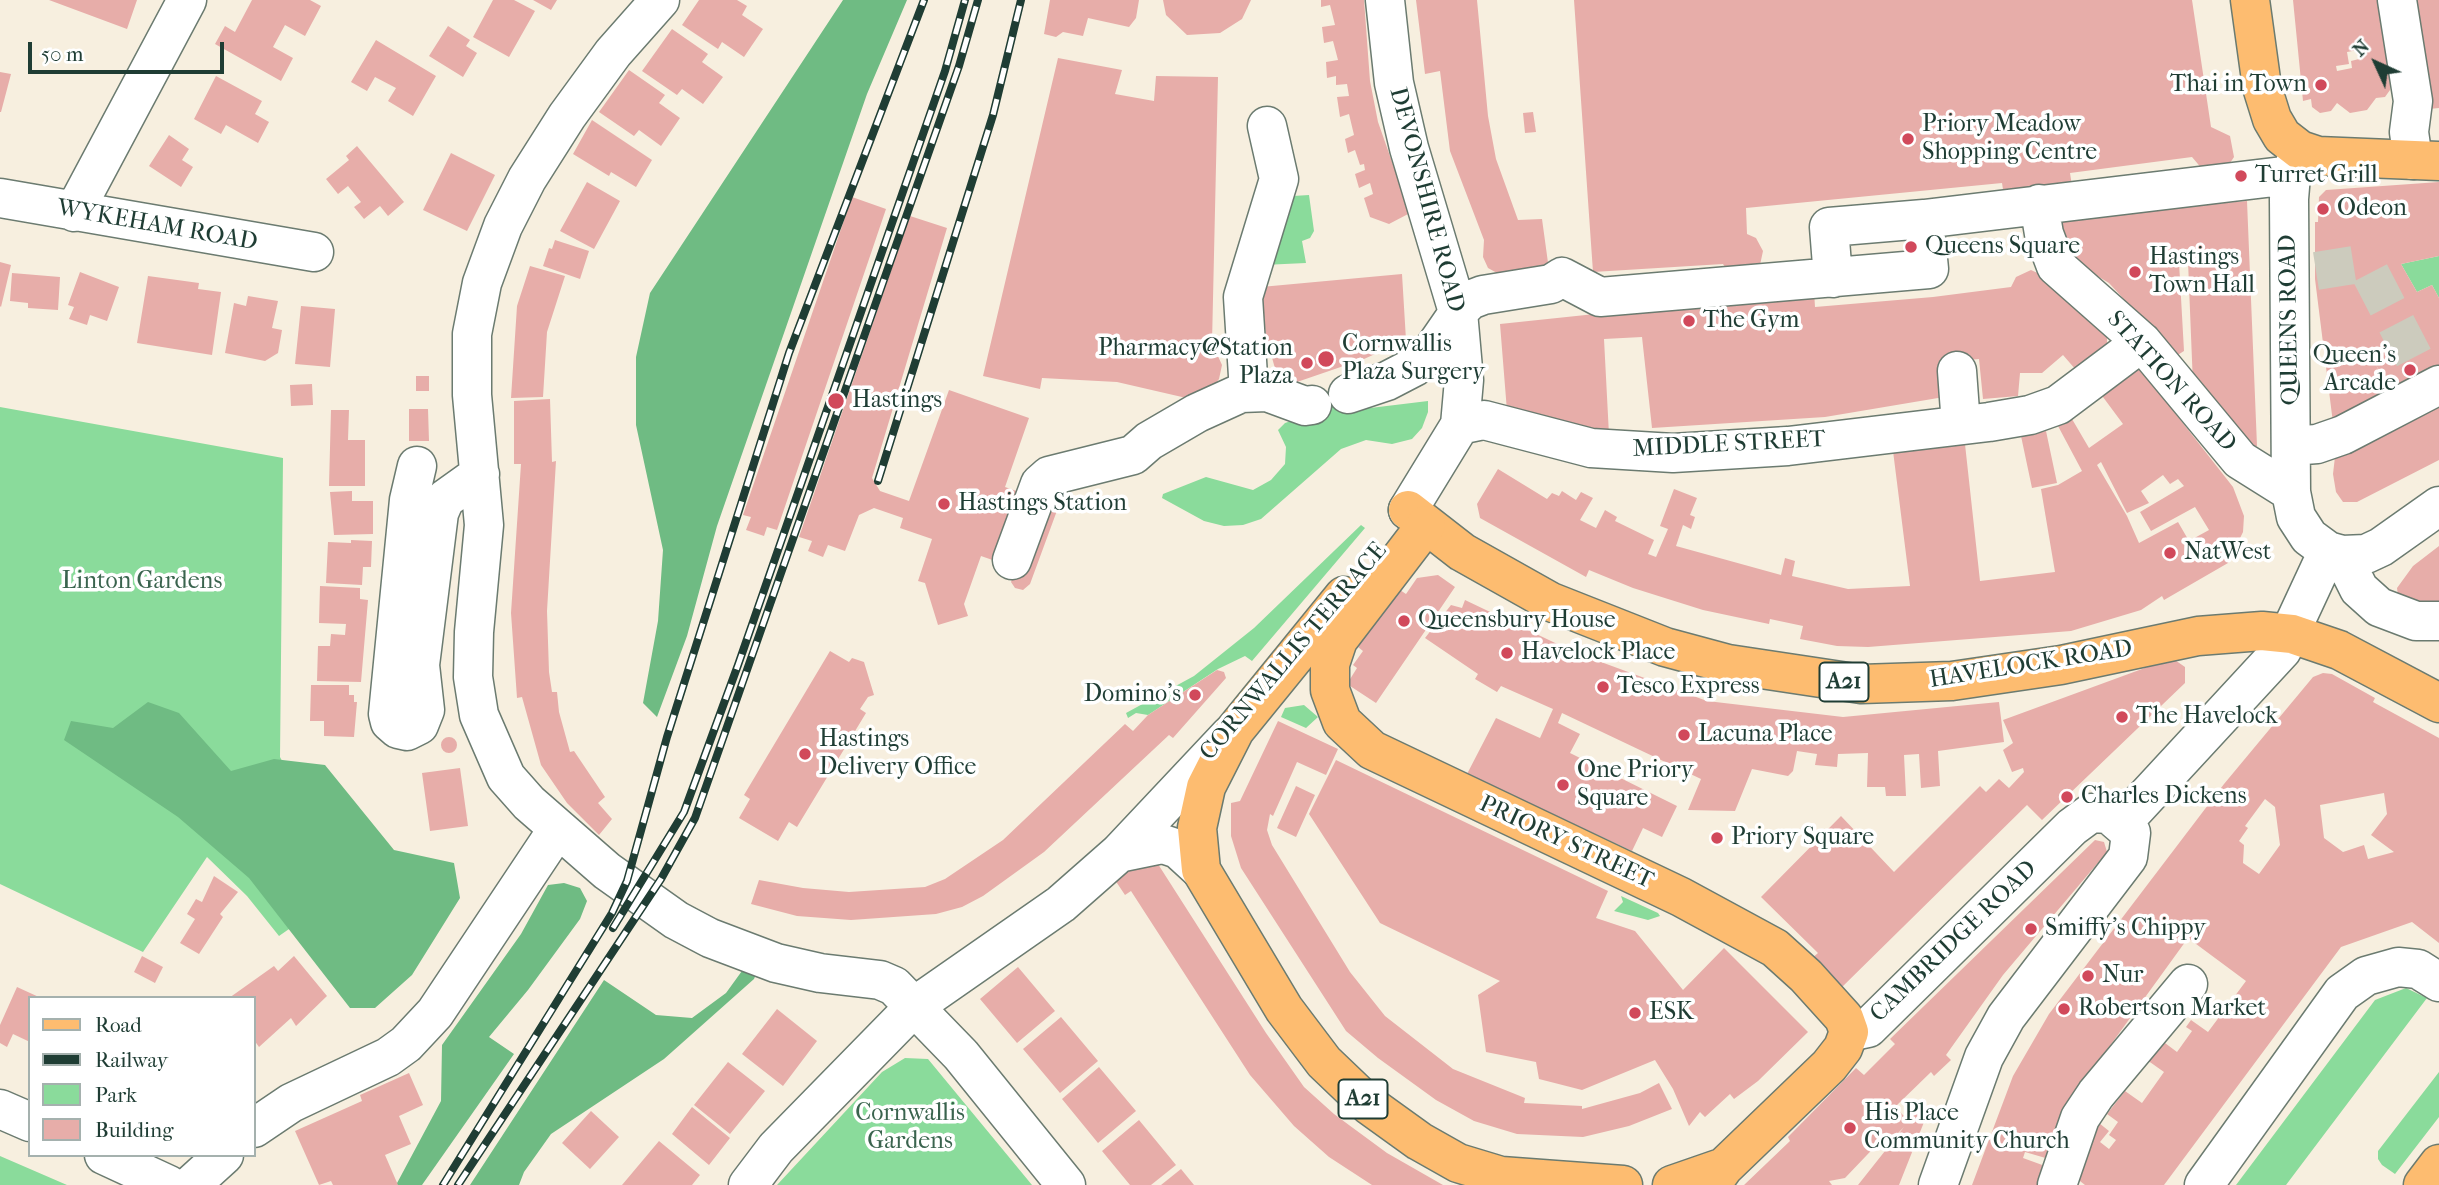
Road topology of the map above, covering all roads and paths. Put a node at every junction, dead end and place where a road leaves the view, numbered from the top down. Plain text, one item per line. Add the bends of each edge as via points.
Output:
1 (187, 0) edge
2 (660, 0) edge
3 (1385, 0) edge
4 (2250, 0) edge
5 (2397, 0) edge
6 (1267, 126) dead end
7 (2426, 160) edge
8 (2295, 163) junction
9 (0, 198) edge
10 (2039, 204) junction
11 (75, 212) junction
12 (1924, 219) junction
13 (314, 252) dead end
14 (1833, 278) junction
15 (1504, 293) junction
16 (1458, 312) junction
17 (2131, 350) junction
18 (1446, 353) junction
19 (1956, 371) dead end
20 (2439, 384) edge
21 (1249, 392) junction
22 (1472, 423) junction
23 (1961, 425) junction
24 (2291, 446) junction
25 (480, 474) junction
26 (406, 476) dead end
27 (2291, 492) junction
28 (2439, 506) edge
29 (1417, 518) junction
30 (2335, 553) junction
31 (1013, 560) dead end
32 (2439, 621) edge
33 (2292, 635) junction
34 (1274, 680) junction
35 (1330, 690) junction
36 (2439, 703) edge
37 (1235, 730) junction
38 (2122, 823) junction
39 (557, 830) junction
40 (1119, 853) junction
41 (1201, 870) junction
42 (2439, 982) edge
43 (2188, 984) dead end
44 (916, 1005) junction
45 (1849, 1032) junction
46 (0, 1109) edge
47 (28, 1121) edge
48 (256, 1127) edge
49 (108, 1157) edge
50 (2439, 1164) edge
51 (1718, 1176) edge
52 (169, 1185) edge
53 (748, 1185) edge
54 (1066, 1185) edge
55 (1623, 1185) edge
56 (1672, 1185) edge
57 (1938, 1185) edge
58 (2057, 1185) edge
59 (2204, 1185) edge
60 (2423, 1185) edge

1 - 11 street
2 - 25 street via 613,53 567,116 503,226 482,283 472,334
3 - 16 street, DEVONSHIRE ROAD via 1394,83 1409,148
4 - 8 main road via 2266,104
5 - 7 street via 2413,101 2409,132
6 - 21 street via 1279,179 1243,297
7 - 8 main road via 2336,158
8 - 10 street
8 - 24 street, QUEENS ROAD via 2302,269
9 - 11 street, WYKEHAM ROAD
10 - 12 street
10 - 17 street, STATION ROAD via 2056,266
11 - 13 street, WYKEHAM ROAD
12 - 14 street via 1829,227
12 - 14 street via 1929,269
14 - 15 street via 1600,297 1562,277 1551,284
15 - 16 street via 1470,300
15 - 22 street, DEVONSHIRE ROAD via 1488,312 1484,327 1486,401
16 - 18 street, DEVONSHIRE ROAD
17 - 23 street, MIDDLE STREET via 2059,405 2030,415
17 - 27 street, STATION ROAD via 2240,460
18 - 21 street via 1387,382 1305,406 1267,392
18 - 22 street, DEVONSHIRE ROAD via 1464,380
19 - 23 street
20 - 24 street via 2343,435
21 - 31 street via 1197,413 1118,461 1049,476 1040,484
22 - 23 street, MIDDLE STREET via 1591,448 1672,453 1788,446
22 - 29 street, DEVONSHIRE ROAD
24 - 27 street, QUEENS ROAD
25 - 26 street via 445,499 439,513 420,665 425,710 419,725 407,731 390,722 388,714
25 - 39 street via 484,525 473,677 479,715 506,777
27 - 30 street, QUEENS ROAD via 2296,517 2309,537
28 - 30 street via 2366,554
29 - 33 main road, HAVELOCK ROAD / A21 via 1462,552 1539,596 1665,647 1728,664 1861,684 1966,679 2061,665 2198,636
29 - 34 main road, CORNWALLIS TERRACE / A21
29 - 35 main road, CORNWALLIS TERRACE via 1338,640 1330,664
30 - 32 street via 2359,590 2379,607 2416,621
30 - 33 street
33 - 36 main road, A21 via 2339,650
33 - 38 street
34 - 35 main road
34 - 37 main road, CORNWALLIS TERRACE / A21
35 - 45 main road, PRIORY STREET via 1342,722 1372,750 1681,897 1775,947 1832,1003
37 - 40 street, CORNWALLIS TERRACE
37 - 41 main road, A21 via 1206,787 1197,828
38 - 45 street, CAMBRIDGE ROAD via 2109,814 2091,813 2072,827 1868,1028
38 - 57 street via 2131,833 2129,857 2006,1017 1969,1092
39 - 44 street via 676,920 710,938 820,974 880,979
39 - 48 street via 435,1013 406,1044 290,1103
40 - 41 street, CORNWALLIS TERRACE via 1163,844 1178,849
40 - 44 street, CORNWALLIS TERRACE via 1061,904
41 - 55 main road, A21 via 1284,1009 1324,1062 1369,1105 1458,1163 1501,1176
42 - 59 street via 2418,968 2398,968 2366,976 2342,993
43 - 58 street via 2080,1118
44 - 53 street via 776,1149
44 - 54 street
45 - 51 main road, CAMBRIDGE ROAD via 1829,1066
46 - 47 street
49 - 52 street
50 - 60 main road
51 - 56 main road

